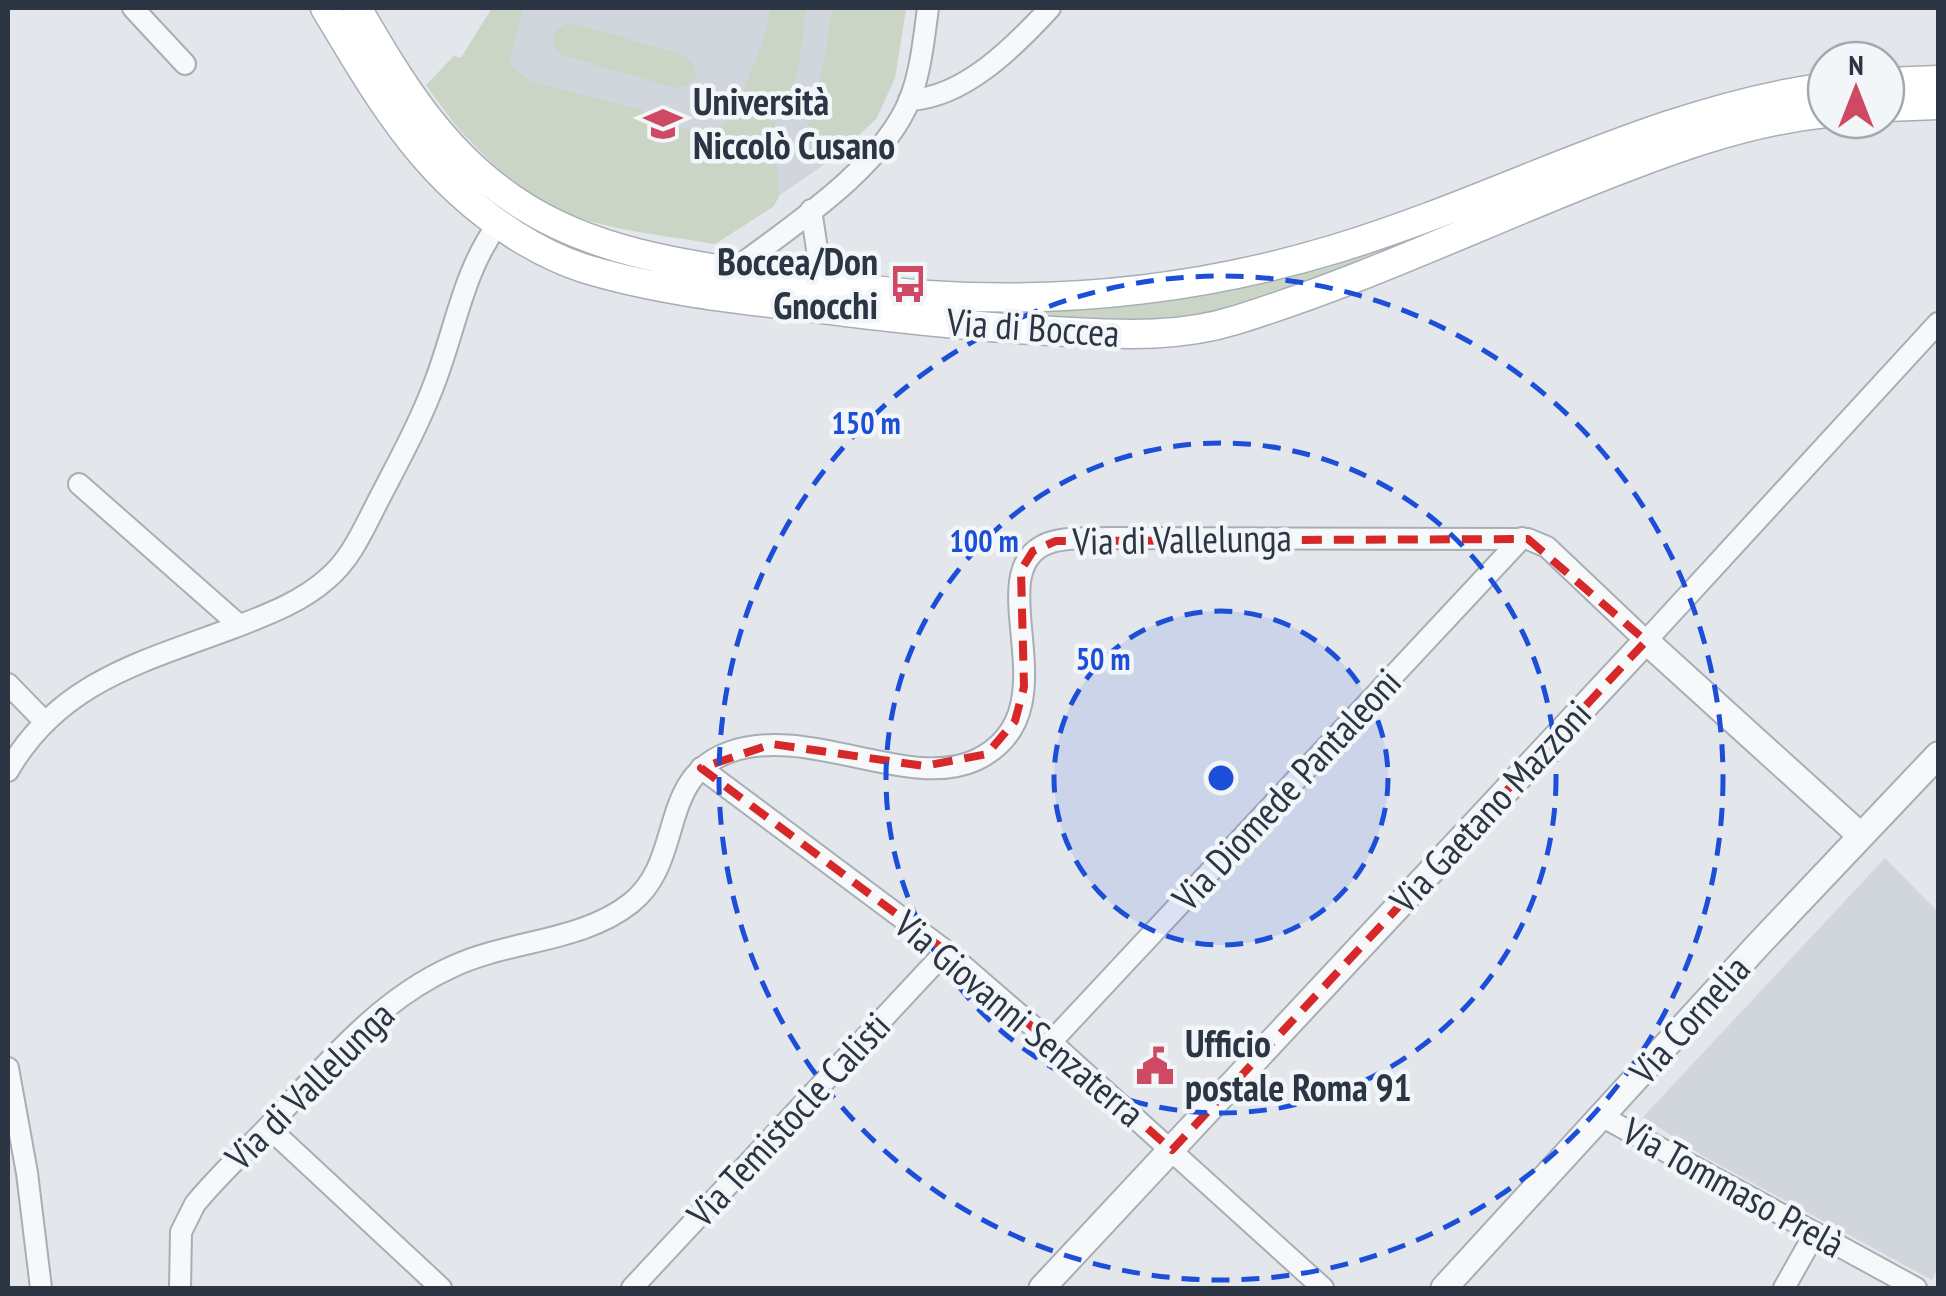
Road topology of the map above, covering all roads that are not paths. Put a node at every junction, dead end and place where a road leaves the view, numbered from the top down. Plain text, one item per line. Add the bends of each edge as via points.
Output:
1 (133, 8) edge
2 (325, 8) edge
3 (357, 8) edge
4 (928, 8) edge
5 (1050, 8) edge
6 (186, 64) dead end
7 (1938, 80) edge
8 (1906, 81) edge
9 (1806, 91) edge
10 (909, 100) junction
11 (1938, 105) edge
12 (1906, 106) edge
13 (1806, 116) edge
14 (811, 210) junction
15 (498, 224) junction
16 (729, 284) junction
17 (843, 286) junction
18 (1938, 323) edge
19 (79, 484) dead end
20 (1522, 538) junction
21 (239, 625) junction
22 (1646, 640) junction
23 (8, 684) edge
24 (44, 721) junction
25 (1938, 754) edge
26 (701, 768) junction
27 (8, 772) edge
28 (1862, 836) junction
29 (946, 951) junction
30 (1052, 1042) junction
31 (8, 1068) edge
32 (1602, 1117) junction
33 (268, 1127) junction
34 (1172, 1150) junction
35 (1815, 1234) junction
36 (41, 1288) edge
37 (180, 1288) edge
38 (441, 1288) edge
39 (632, 1288) edge
40 (1042, 1288) edge
41 (1322, 1288) edge
42 (1444, 1288) edge
43 (1784, 1288) edge
44 (1916, 1288) edge

1 - 6 street
2 - 15 main road, Via di Boccea via 413,146
3 - 16 main road, Via di Boccea via 429,123 501,191 555,224
4 - 10 street
5 - 10 street via 983,70 928,100
7 - 8 main road
9 - 17 main road, Via di Boccea via 1664,126 1360,241 1228,276 1047,298
10 - 14 street via 872,156
11 - 12 main road
13 - 16 main road, Via di Boccea via 1691,142 1268,309 1181,332 949,324
14 - 16 street
14 - 17 street via 816,249
15 - 16 main road, Via di Boccea via 552,256 618,278
15 - 21 street via 470,272 417,428 352,550 314,589
16 - 17 main road, Via di Boccea
18 - 22 street, Via Gaetano Mazzoni
19 - 21 street
20 - 22 street via 1546,547
20 - 26 street, Via di Vallelunga via 1050,542 1021,570 1024,687 1006,736 987,754 957,765 924,766 772,744 735,750
20 - 30 street, Via Diomede Pantaleoni
21 - 24 street via 85,688
22 - 28 street
22 - 34 street, Via Gaetano Mazzoni
23 - 24 street
24 - 27 street
25 - 28 street, Via Cornelia
26 - 29 street, Via Giovanni Senzaterra
26 - 33 street, Via di Vallelunga via 684,790 660,862 635,900 582,928 458,964 419,984 358,1032
28 - 32 street, Via Cornelia
29 - 30 street, Via Giovanni Senzaterra
29 - 39 street, Via Temistocle Calisti
30 - 34 street, Via Giovanni Senzaterra
31 - 36 street
32 - 35 street, Via Tommaso Prelà
32 - 42 street, Via Cornelia
33 - 37 street, Via di Vallelunga via 183,1224
33 - 38 street
34 - 40 street, Via Gaetano Mazzoni
34 - 41 street, Via Giovanni Senzaterra
35 - 43 street
35 - 44 street, Via Tommaso Prelà

